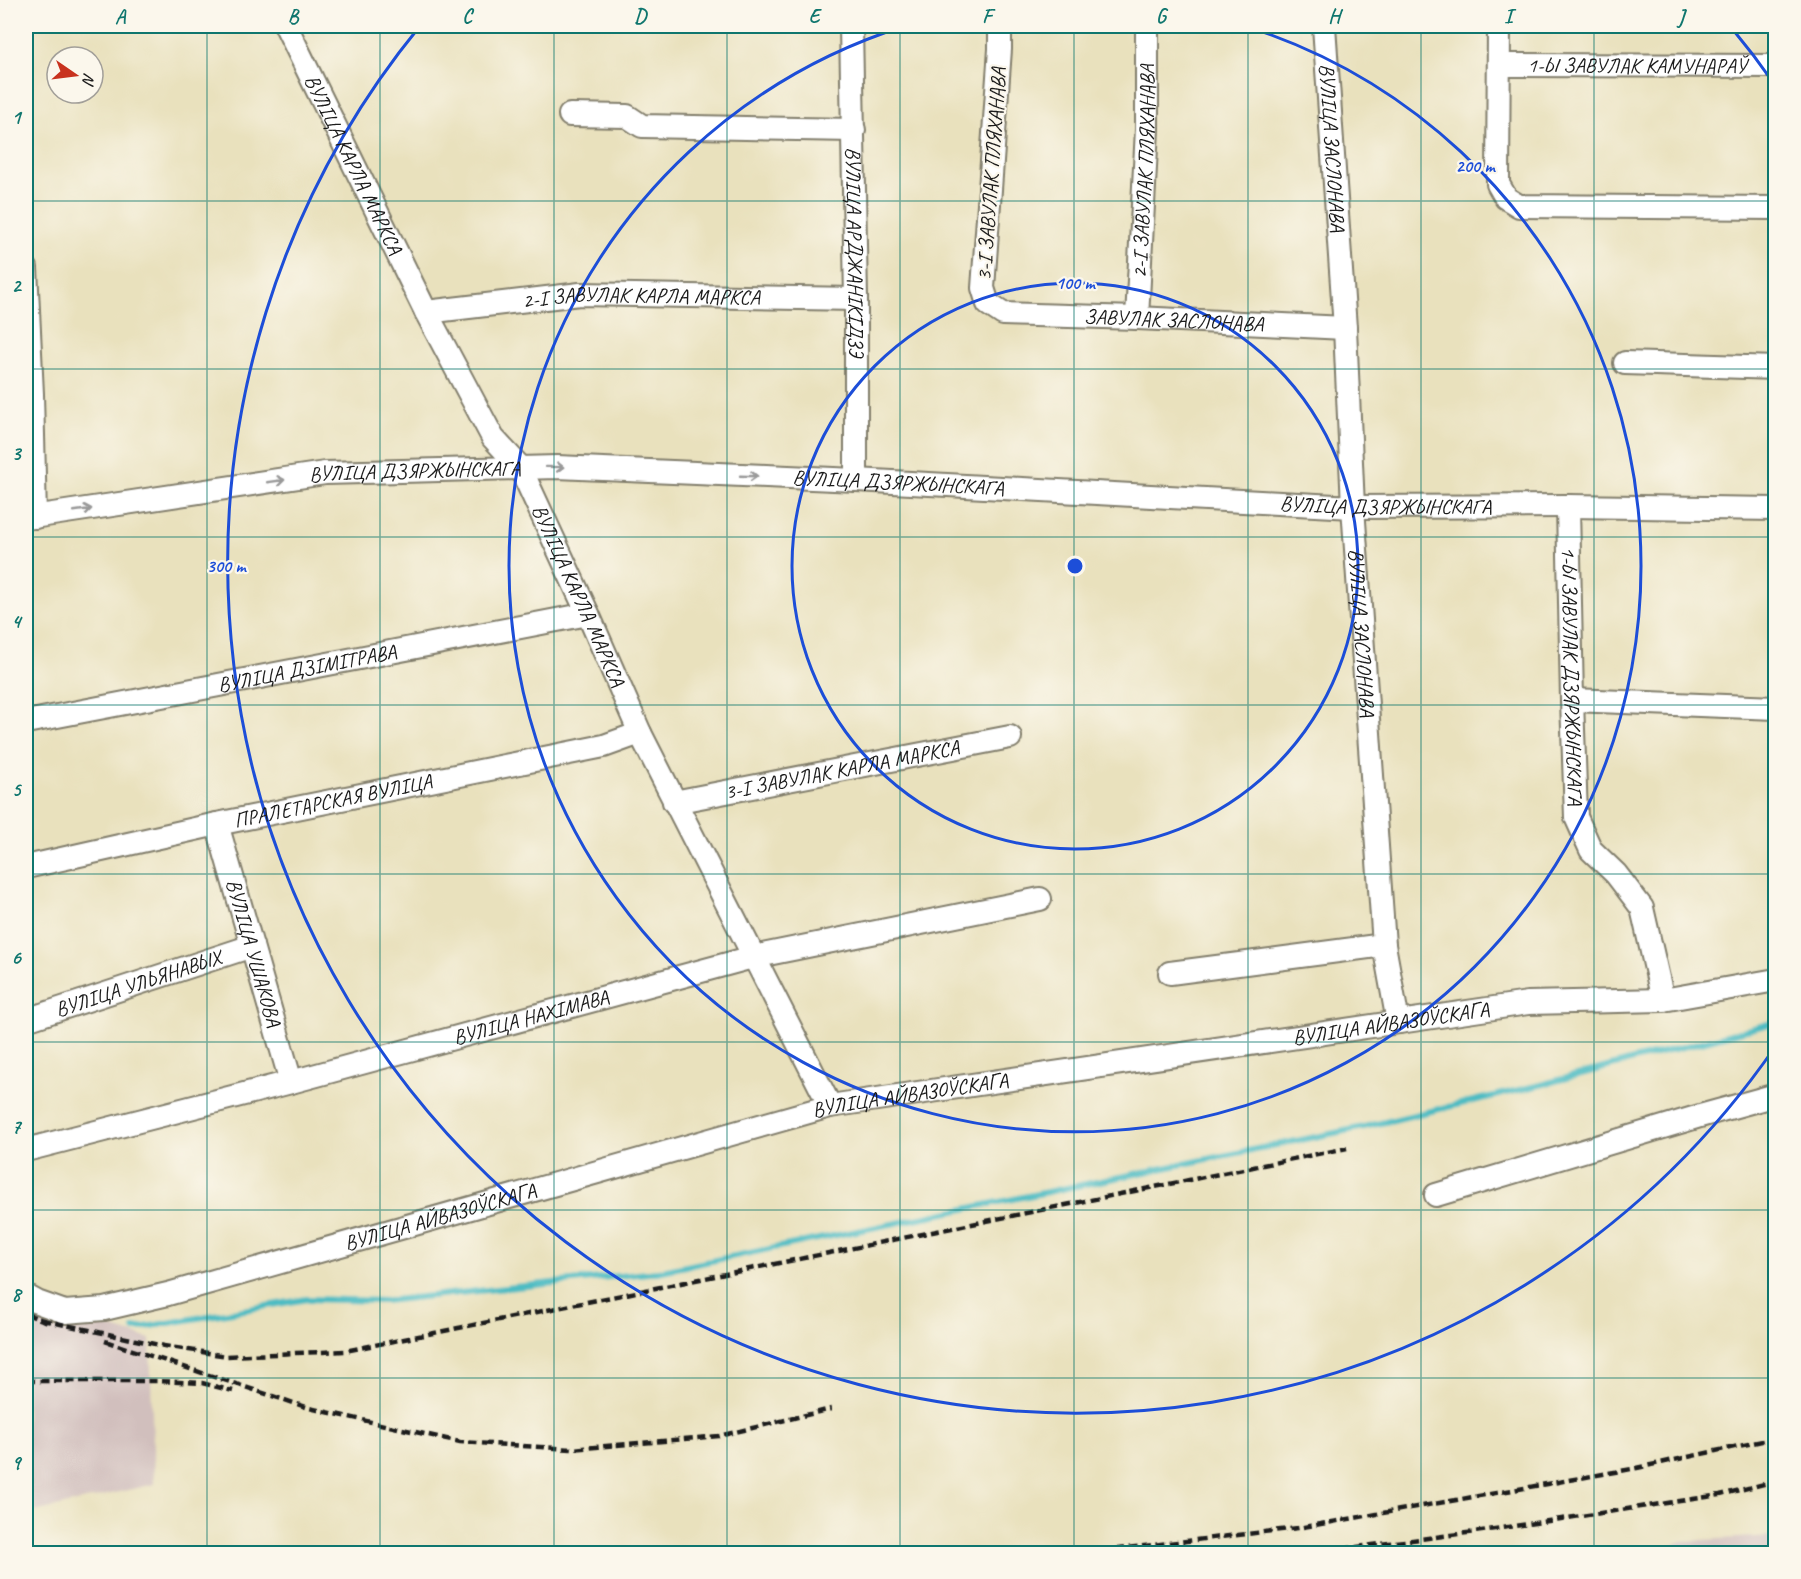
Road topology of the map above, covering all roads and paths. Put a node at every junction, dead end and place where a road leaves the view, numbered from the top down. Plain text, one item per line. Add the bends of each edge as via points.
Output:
1 (286, 26) edge
2 (851, 26) edge
3 (1000, 26) edge
4 (1147, 26) edge
5 (1324, 26) edge
6 (1499, 26) edge
7 (1499, 65) junction
8 (1776, 66) edge
9 (570, 115) dead end
10 (854, 130) junction
11 (1776, 208) edge
12 (26, 268) edge
13 (856, 299) junction
14 (426, 312) junction
15 (1003, 314) joint
16 (1137, 318) junction
17 (1345, 328) junction
18 (1625, 363) dead end
19 (1776, 368) edge
20 (520, 467) junction
21 (856, 480) junction
22 (1568, 506) junction
23 (1353, 507) junction
24 (1776, 509) edge
25 (30, 517) edge
26 (588, 614) junction
27 (1572, 700) junction
28 (1776, 708) edge
29 (26, 722) edge
30 (640, 733) junction
31 (1010, 737) dead end
32 (674, 802) junction
33 (217, 824) junction
34 (26, 867) edge
35 (1040, 899) dead end
36 (1384, 945) junction
37 (252, 946) junction
38 (753, 957) junction
39 (1170, 973) dead end
40 (1776, 980) edge
41 (1663, 1000) junction
42 (26, 1020) edge
43 (1398, 1022) junction
44 (291, 1082) junction
45 (1776, 1095) edge
46 (830, 1106) junction
47 (26, 1150) edge
48 (1436, 1195) dead end
49 (26, 1296) edge

1 - 14 street, ВУЛІЦА КАРЛА МАРКСА
2 - 10 street, ВУЛІЦА АРДЖАНІКІДЗЭ
3 - 15 street, 3-І ЗАВУЛАК ПЛЯХАНАВА via 983,288 988,304
4 - 16 street, 2-І ЗАВУЛАК ПЛЯХАНАВА via 1147,129
5 - 17 street, ВУЛІЦА ЗАСЛОНАВА
6 - 7 street
7 - 8 street, 1-Ы ЗАВУЛАК КАМУНАРАЎ
7 - 11 street via 1498,184 1506,198 1519,206
9 - 10 street via 627,116 642,126
10 - 13 street, ВУЛІЦА АРДЖАНІКІДЗЭ
12 - 25 street via 32,394
13 - 14 street, 2-І ЗАВУЛАК КАРЛА МАРКСА via 580,294
13 - 21 street, ВУЛІЦА АРДЖАНІКІДЗЭ
14 - 20 street, ВУЛІЦА КАРЛА МАРКСА via 493,438
15 - 16 street, ЗАВУЛАК ЗАСЛОНАВА
16 - 17 street, ЗАВУЛАК ЗАСЛОНАВА
17 - 23 street, ВУЛІЦА ЗАСЛОНАВА
18 - 19 street
20 -> 21 street, ВУЛІЦА ДЗЯРЖЫНСКАГА
25 -> 20 street, ВУЛІЦА ДЗЯРЖЫНСКАГА via 325,474
20 - 26 street, ВУЛІЦА КАРЛА МАРКСА
21 - 23 street, ВУЛІЦА ДЗЯРЖЫНСКАГА
22 - 23 street, ВУЛІЦА ДЗЯРЖЫНСКАГА
22 - 24 street, ВУЛІЦА ДЗЯРЖЫНСКАГА
22 - 27 street, 1-Ы ЗАВУЛАК ДЗЯРЖЫНСКАГА
23 - 36 street, ВУЛІЦА ЗАСЛОНАВА
26 - 29 street, ВУЛІЦА ДЗІМІТРАВА
26 - 30 street, ВУЛІЦА КАРЛА МАРКСА
27 - 28 street
27 - 41 street, 1-Ы ЗАВУЛАК ДЗЯРЖЫНСКАГА via 1576,818 1591,850 1616,873 1642,908
30 - 32 street, ВУЛІЦА КАРЛА МАРКСА
30 - 33 street, ПРАЛЕТАРСКАЯ ВУЛІЦА via 604,746
31 - 32 street, 3-І ЗАВУЛАК КАРЛА МАРКСА
32 - 38 street, ВУЛІЦА КАРЛА МАРКСА
33 - 34 street, ПРАЛЕТАРСКАЯ ВУЛІЦА
33 - 37 street, ВУЛІЦА УШАКОВА
35 - 38 street, ВУЛІЦА НАХІМАВА
36 - 39 street
36 - 43 street, ВУЛІЦА ЗАСЛОНАВА
37 - 42 street, ВУЛІЦА УЛЬЯНАВЫХ
37 - 44 street, ВУЛІЦА УШАКОВА
38 - 44 street, ВУЛІЦА НАХІМАВА
38 - 46 street, ВУЛІЦА КАРЛА МАРКСА
40 - 41 street, ВУЛІЦА АЙВАЗОЎСКАГА
41 - 43 street, ВУЛІЦА АЙВАЗОЎСКАГА via 1528,1003
43 - 46 street, ВУЛІЦА АЙВАЗОЎСКАГА
44 - 47 street, ВУЛІЦА НАХІМАВА
45 - 48 street
46 - 49 street, ВУЛІЦА АЙВАЗОЎСКАГА via 168,1294 104,1309 65,1312

